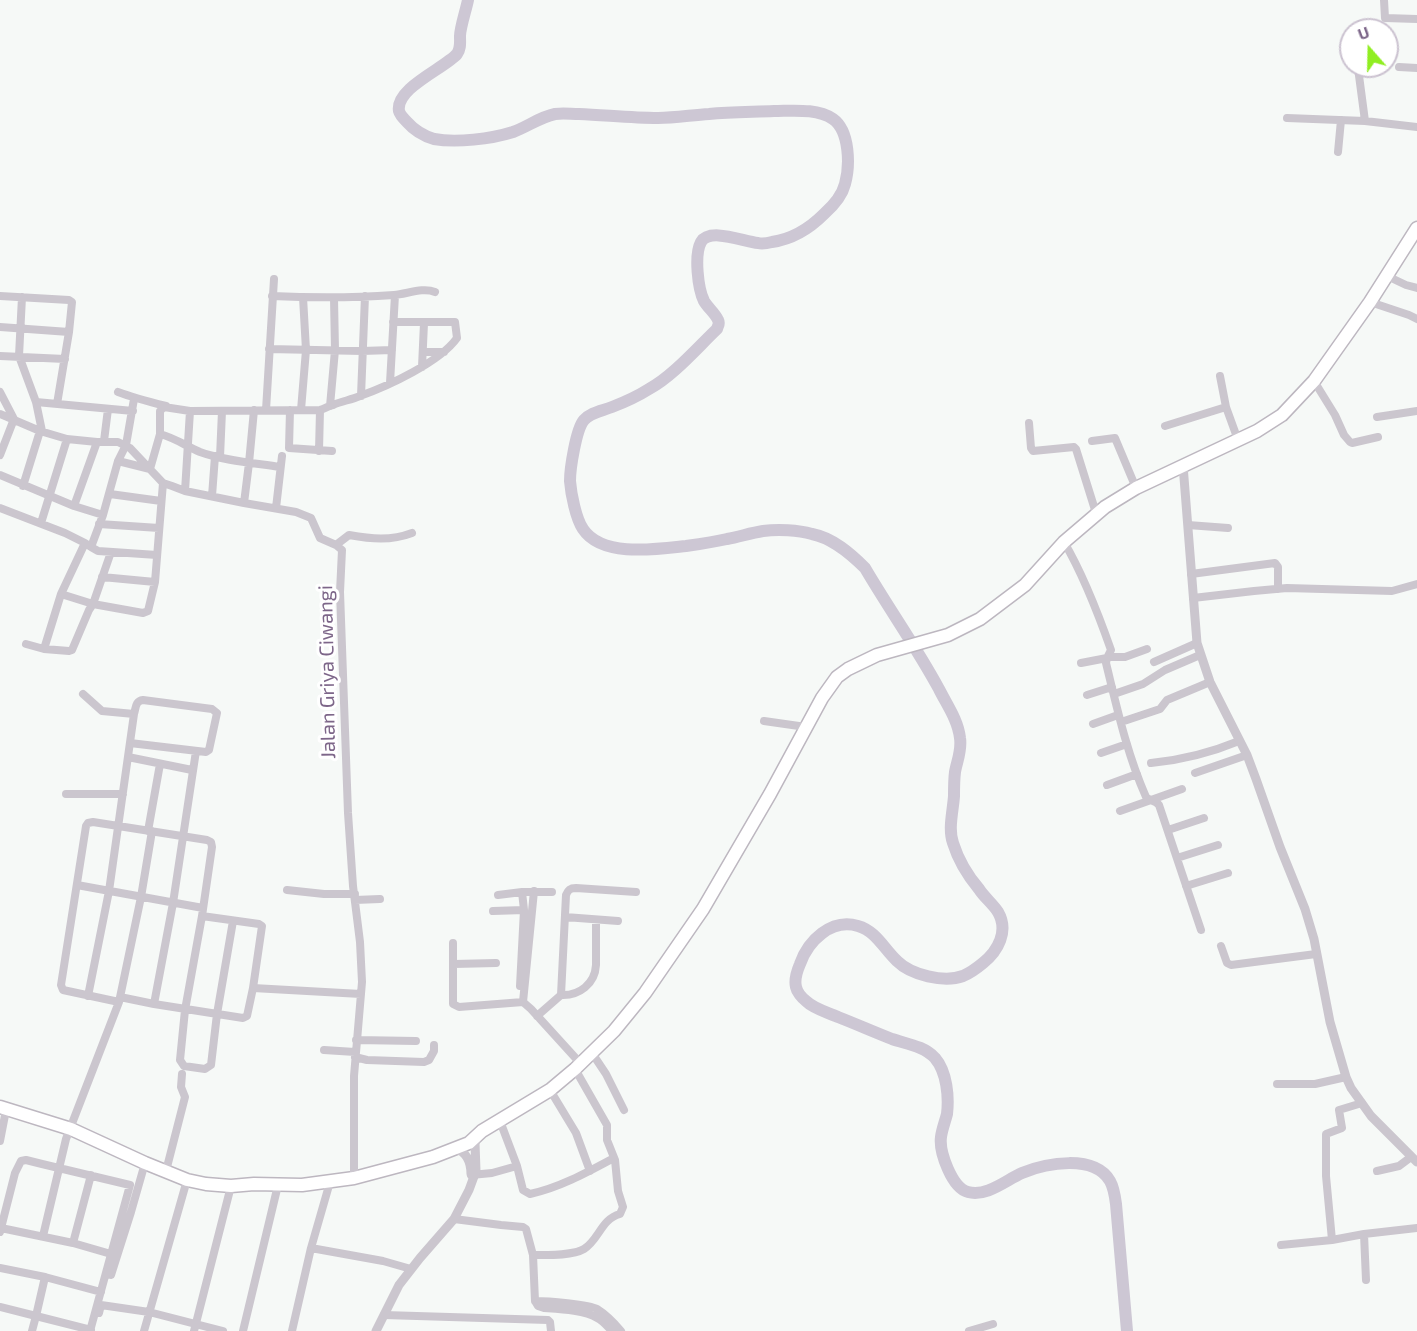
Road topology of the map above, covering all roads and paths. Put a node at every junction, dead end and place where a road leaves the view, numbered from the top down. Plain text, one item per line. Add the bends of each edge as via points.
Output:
1 (1384, 0) edge
2 (1417, 19) edge
3 (1399, 67) dead end
4 (1417, 68) edge
5 (1359, 78) edge
6 (1287, 118) dead end
7 (1341, 120) junction
8 (1365, 122) junction
9 (1417, 127) edge
10 (1338, 152) dead end
11 (1417, 228) edge
12 (1387, 276) junction
13 (274, 279) dead end
14 (1417, 288) edge
15 (435, 292) dead end
16 (394, 295) junction
17 (0, 296) edge
18 (272, 296) junction
19 (365, 296) junction
20 (22, 297) junction
21 (303, 297) junction
22 (334, 298) junction
23 (1370, 302) junction
24 (1417, 319) edge
25 (393, 322) junction
26 (424, 323) junction
27 (0, 327) edge
28 (21, 328) junction
29 (69, 332) junction
30 (269, 349) junction
31 (306, 350) junction
32 (335, 350) junction
33 (392, 350) junction
34 (362, 351) junction
35 (423, 352) junction
36 (444, 352) junction
37 (0, 356) edge
38 (19, 356) junction
39 (65, 359) junction
40 (422, 367) junction
41 (1220, 376) dead end
42 (1314, 381) junction
43 (390, 383) junction
44 (0, 392) edge
45 (118, 392) dead end
46 (361, 396) junction
47 (134, 399) junction
48 (36, 402) junction
49 (57, 404) junction
50 (166, 406) junction
51 (330, 406) junction
52 (1226, 407) junction
53 (108, 409) junction
54 (254, 410) junction
55 (266, 410) junction
56 (290, 410) junction
57 (301, 410) junction
58 (320, 410) junction
59 (133, 411) junction
60 (190, 411) junction
61 (222, 411) junction
62 (1417, 411) edge
63 (0, 414) edge
64 (1377, 417) dead end
65 (14, 419) junction
66 (1029, 423) dead end
67 (1165, 426) dead end
68 (41, 431) junction
69 (160, 434) junction
70 (1378, 437) dead end
71 (68, 439) junction
72 (1238, 440) junction
73 (1092, 441) dead end
74 (101, 442) junction
75 (126, 445) junction
76 (188, 446) junction
77 (319, 451) junction
78 (332, 451) dead end
79 (0, 455) edge
80 (282, 456) dead end
81 (218, 457) junction
82 (118, 461) junction
83 (249, 463) junction
84 (1183, 465) junction
85 (280, 467) junction
86 (150, 470) junction
87 (0, 475) edge
88 (163, 483) junction
89 (23, 486) junction
90 (1136, 488) junction
91 (185, 490) junction
92 (110, 494) junction
93 (50, 495) junction
94 (212, 496) junction
95 (161, 501) junction
96 (244, 503) junction
97 (74, 506) junction
98 (0, 508) edge
99 (276, 508) junction
100 (1096, 513) junction
101 (103, 515) junction
102 (41, 523) junction
103 (99, 524) junction
104 (1188, 525) junction
105 (159, 528) junction
106 (1228, 528) dead end
107 (412, 533) dead end
108 (1064, 542) junction
109 (88, 545) junction
110 (336, 545) junction
111 (111, 552) junction
112 (157, 555) junction
113 (1191, 574) junction
114 (102, 577) junction
115 (155, 582) junction
116 (1417, 584) edge
117 (1278, 589) junction
118 (61, 594) junction
119 (1193, 598) junction
120 (93, 604) junction
121 (26, 644) dead end
122 (1197, 644) junction
123 (44, 649) junction
124 (1147, 649) dead end
125 (1200, 655) junction
126 (1107, 658) junction
127 (1154, 662) dead end
128 (1081, 663) dead end
129 (1210, 681) junction
130 (1113, 690) junction
131 (83, 694) dead end
132 (1087, 695) dead end
133 (134, 714) junction
134 (1120, 719) junction
135 (764, 721) dead end
136 (1093, 724) dead end
137 (806, 727) junction
138 (1239, 741) junction
139 (130, 743) junction
140 (1127, 744) junction
141 (196, 751) junction
142 (1101, 753) dead end
143 (1246, 755) junction
144 (128, 757) junction
145 (1151, 763) dead end
146 (160, 764) junction
147 (192, 770) junction
148 (1195, 773) dead end
149 (1137, 774) junction
150 (1107, 785) dead end
151 (1182, 789) dead end
152 (66, 794) dead end
153 (123, 794) junction
154 (1150, 800) junction
155 (1120, 812) dead end
156 (1204, 818) dead end
157 (119, 826) junction
158 (1168, 830) junction
159 (150, 831) junction
160 (182, 837) junction
161 (1218, 845) dead end
162 (1178, 858) junction
163 (1228, 873) dead end
164 (76, 885) junction
165 (1186, 886) junction
166 (287, 890) dead end
167 (109, 891) junction
168 (534, 891) junction
169 (522, 892) junction
170 (552, 892) dead end
171 (636, 892) dead end
172 (498, 895) dead end
173 (141, 897) junction
174 (355, 897) junction
175 (380, 899) dead end
176 (173, 903) junction
177 (524, 910) junction
178 (493, 911) dead end
179 (202, 912) junction
180 (565, 917) junction
181 (596, 920) junction
182 (233, 921) junction
183 (618, 921) dead end
184 (1201, 930) dead end
185 (453, 944) dead end
186 (1221, 946) dead end
187 (1316, 954) junction
188 (496, 963) dead end
189 (454, 964) junction
190 (253, 988) junction
191 (361, 994) junction
192 (561, 995) junction
193 (88, 996) junction
194 (120, 1000) junction
195 (521, 1002) junction
196 (154, 1004) junction
197 (185, 1010) junction
198 (217, 1014) junction
199 (537, 1016) junction
200 (356, 1040) junction
201 (416, 1041) dead end
202 (434, 1045) dead end
203 (324, 1050) dead end
204 (592, 1053) junction
205 (355, 1055) junction
206 (578, 1067) junction
207 (182, 1074) dead end
208 (1346, 1077) junction
209 (1277, 1084) dead end
210 (550, 1090) junction
211 (1362, 1103) junction
212 (3, 1108) edge
213 (624, 1110) dead end
214 (500, 1121) junction
215 (71, 1129) junction
216 (482, 1131) junction
217 (0, 1141) edge
218 (451, 1149) junction
219 (614, 1158) junction
220 (1414, 1159) edge
221 (145, 1163) junction
222 (518, 1166) junction
223 (58, 1168) junction
224 (166, 1171) junction
225 (590, 1171) junction
226 (1377, 1171) dead end
227 (91, 1175) junction
228 (473, 1175) junction
229 (354, 1178) junction
230 (187, 1180) junction
231 (330, 1182) junction
232 (278, 1185) junction
233 (231, 1186) junction
234 (454, 1219) junction
235 (1417, 1228) edge
236 (1, 1230) edge
237 (1364, 1234) junction
238 (43, 1236) junction
239 (1332, 1240) junction
240 (73, 1243) junction
241 (1281, 1245) dead end
242 (311, 1248) junction
243 (111, 1254) junction
244 (533, 1255) junction
245 (0, 1268) edge
246 (411, 1269) junction
247 (45, 1277) junction
248 (1366, 1280) dead end
249 (101, 1292) junction
250 (101, 1305) junction
251 (0, 1307) edge
252 (593, 1311) junction
253 (149, 1312) junction
254 (384, 1315) junction
255 (36, 1316) junction
256 (993, 1324) dead end
257 (195, 1328) edge
258 (32, 1331) edge
259 (92, 1331) edge
260 (144, 1331) edge
261 (223, 1331) edge
262 (243, 1331) edge
263 (292, 1331) edge
264 (376, 1331) edge
265 (551, 1331) edge
266 (612, 1331) edge
267 (621, 1331) edge
268 (969, 1331) edge

1 - 2 street via 1385,18
3 - 4 street
5 - 8 street
6 - 7 street
7 - 8 street
7 - 10 street
8 - 9 street
11 - 12 main road
12 - 14 street
12 - 23 main road
13 - 18 street
15 - 16 street
16 - 19 street
16 - 25 street
17 - 20 street
18 - 21 street
18 - 30 street
19 - 22 street
19 - 34 street
20 - 28 street
20 - 29 street via 72,302
21 - 22 street
21 - 31 street
22 - 32 street
23 - 24 street
23 - 42 main road
25 - 26 street
25 - 33 street
26 - 35 street
26 - 36 street via 455,322 457,338
27 - 28 street
28 - 29 street
28 - 38 street
29 - 39 street
30 - 31 street
30 - 55 street
31 - 32 street
31 - 57 street
32 - 34 street
32 - 51 street
33 - 34 street
33 - 43 street
34 - 46 street
35 - 36 street
35 - 40 street
36 - 40 street
37 - 38 street
38 - 39 street
38 - 48 street
39 - 49 street
40 - 43 street
41 - 52 street
42 - 70 street via 1350,442
42 - 72 main road via 1282,415
43 - 46 street
44 - 65 street
45 - 47 street
46 - 51 street
47 - 50 street
47 - 59 street
48 - 49 street
48 - 68 street
49 - 53 street
50 - 60 street
50 - 69 street via 160,411
51 - 58 street
52 - 67 street
52 - 72 street
53 - 59 street
53 - 74 street
54 - 55 street
54 - 61 street
54 - 83 street
55 - 56 street
56 - 57 street
56 - 77 street via 289,448
57 - 58 street
58 - 77 street
59 - 75 street
60 - 61 street
60 - 76 street
61 - 81 street
62 - 64 street
63 - 65 street
65 - 68 street
65 - 79 street
66 - 100 street via 1033,452 1076,448
68 - 71 street
68 - 89 street
69 - 76 street
69 - 86 street
71 - 74 street
71 - 93 street
72 - 84 main road
73 - 90 street via 1115,438
74 - 75 street
74 - 97 street
75 - 82 street
75 - 86 street
76 - 81 street
76 - 91 street
77 - 78 street
80 - 85 street
81 - 83 street
81 - 94 street
82 - 86 street
82 - 92 street
83 - 85 street
83 - 96 street
84 - 90 main road
84 - 104 street
85 - 99 street
86 - 88 street
87 - 89 street
88 - 91 street
88 - 95 street
89 - 93 street
90 - 100 main road
91 - 94 street
92 - 95 street
92 - 101 street
93 - 97 street
93 - 102 street
94 - 96 street
95 - 105 street
96 - 99 street
97 - 101 street
98 - 102 street
99 - 110 street via 311,518 320,538
100 - 108 main road
101 - 103 street
102 - 109 street
103 - 105 street
103 - 109 street
104 - 106 street
104 - 113 street
105 - 112 street
107 - 110 street via 384,540 349,535
108 - 126 street via 1098,614 1111,650
108 - 137 main road via 1024,585 980,619 948,635 877,655 837,677
109 - 111 street
109 - 118 street
110 - 174 street, Jalan Griya Ciwangi via 343,552 343,698
111 - 112 street
111 - 114 street
112 - 115 street
113 - 117 street via 1275,563
113 - 119 street
114 - 115 street
114 - 120 street
115 - 120 street via 146,613
116 - 117 street via 1392,591
117 - 119 street
118 - 120 street
118 - 123 street
119 - 122 street
120 - 123 street via 72,650
121 - 123 street
122 - 125 street
122 - 127 street
124 - 126 street
125 - 129 street
125 - 130 street via 1143,684
126 - 128 street
126 - 130 street
129 - 134 street via 1167,700 1160,709
129 - 138 street
130 - 132 street
130 - 134 street
131 - 133 street via 102,711
133 - 139 street
133 - 141 street via 140,700 214,710 217,713 209,750
134 - 136 street
134 - 140 street
135 - 137 street
137 - 204 main road via 697,918 645,993
138 - 143 street
138 - 145 street via 1181,759
139 - 141 street
139 - 144 street
140 - 142 street
140 - 149 street
141 - 147 street
143 - 148 street
143 - 187 street via 1305,909
144 - 146 street
144 - 153 street
146 - 147 street
146 - 159 street
147 - 160 street
149 - 150 street
149 - 154 street
151 - 154 street
152 - 153 street
153 - 157 street
154 - 155 street
154 - 158 street via 1159,805
156 - 158 street
157 - 159 street
157 - 164 street via 88,823
157 - 167 street
158 - 162 street
159 - 160 street
159 - 173 street
160 - 176 street
160 - 179 street via 211,844
161 - 162 street
162 - 165 street
163 - 165 street
164 - 167 street
164 - 193 street via 60,986
165 - 184 street
166 - 174 street
167 - 173 street
167 - 193 street
168 - 169 street
168 - 170 street
168 - 195 street
169 - 172 street
169 - 177 street
171 - 180 street via 571,888 566,895
173 - 176 street
173 - 194 street
174 - 175 street
174 - 191 street, Jalan Griya Ciwangi
176 - 179 street
176 - 196 street
177 - 178 street
177 - 195 street
179 - 182 street
179 - 197 street
180 - 181 street
180 - 192 street
181 - 183 street
181 - 192 street via 593,978 574,995
182 - 190 street via 262,927
182 - 198 street
185 - 189 street
186 - 187 street via 1231,965
187 - 208 street
188 - 189 street
189 - 195 street via 453,1004 457,1007
190 - 191 street
190 - 198 street via 247,1016
191 - 200 street, Jalan Griya Ciwangi
192 - 199 street
193 - 194 street
194 - 196 street
194 - 215 street
195 - 199 street
196 - 197 street
197 - 198 street
197 - 198 street via 181,1064 206,1069 211,1065
199 - 206 street
200 - 201 street
200 - 205 street, Jalan Griya Ciwangi
202 - 205 street via 429,1060 424,1062
203 - 205 street
204 - 206 main road
204 - 213 street
205 - 229 street, Jalan Griya Ciwangi
206 - 210 main road
206 - 219 street via 607,1125 607,1140
207 - 224 street via 185,1097
208 - 209 street via 1315,1084
208 - 211 street
210 - 214 main road
210 - 225 street via 576,1133
211 - 220 street
211 - 239 street via 1339,1110 1342,1128 1326,1134
212 - 215 main road
212 - 217 street
214 - 216 main road
214 - 222 street
215 - 221 main road
215 - 223 street
216 - 218 main road via 469,1143
216 - 228 street via 475,1143
218 - 228 street via 464,1152
218 - 229 main road
219 - 225 street
219 - 244 street via 621,1212 606,1221 582,1250
220 - 226 street
221 - 224 main road
221 - 250 street
222 - 225 street via 524,1190 530,1194
222 - 228 street
223 - 227 street
223 - 236 street via 21,1161
223 - 238 street
224 - 230 main road
227 - 240 street
227 - 243 street via 130,1185
228 - 234 street
229 - 231 main road
230 - 233 main road
230 - 253 street
231 - 232 main road
231 - 242 street
232 - 233 main road
232 - 262 street
233 - 257 street
234 - 244 street via 523,1227 528,1230
234 - 246 street
235 - 237 street
236 - 238 street
237 - 239 street
237 - 248 street
238 - 240 street
239 - 241 street
240 - 243 street
242 - 246 street
242 - 263 street
243 - 249 street
244 - 252 street via 538,1306
245 - 247 street
246 - 254 street
247 - 249 street
247 - 255 street
249 - 259 street
250 - 253 street
250 - 259 street
251 - 255 street
252 - 266 street
252 - 267 street
253 - 257 street
253 - 260 street
254 - 264 street
254 - 265 street via 548,1320
255 - 258 street
255 - 259 street
256 - 268 street
257 - 261 street

